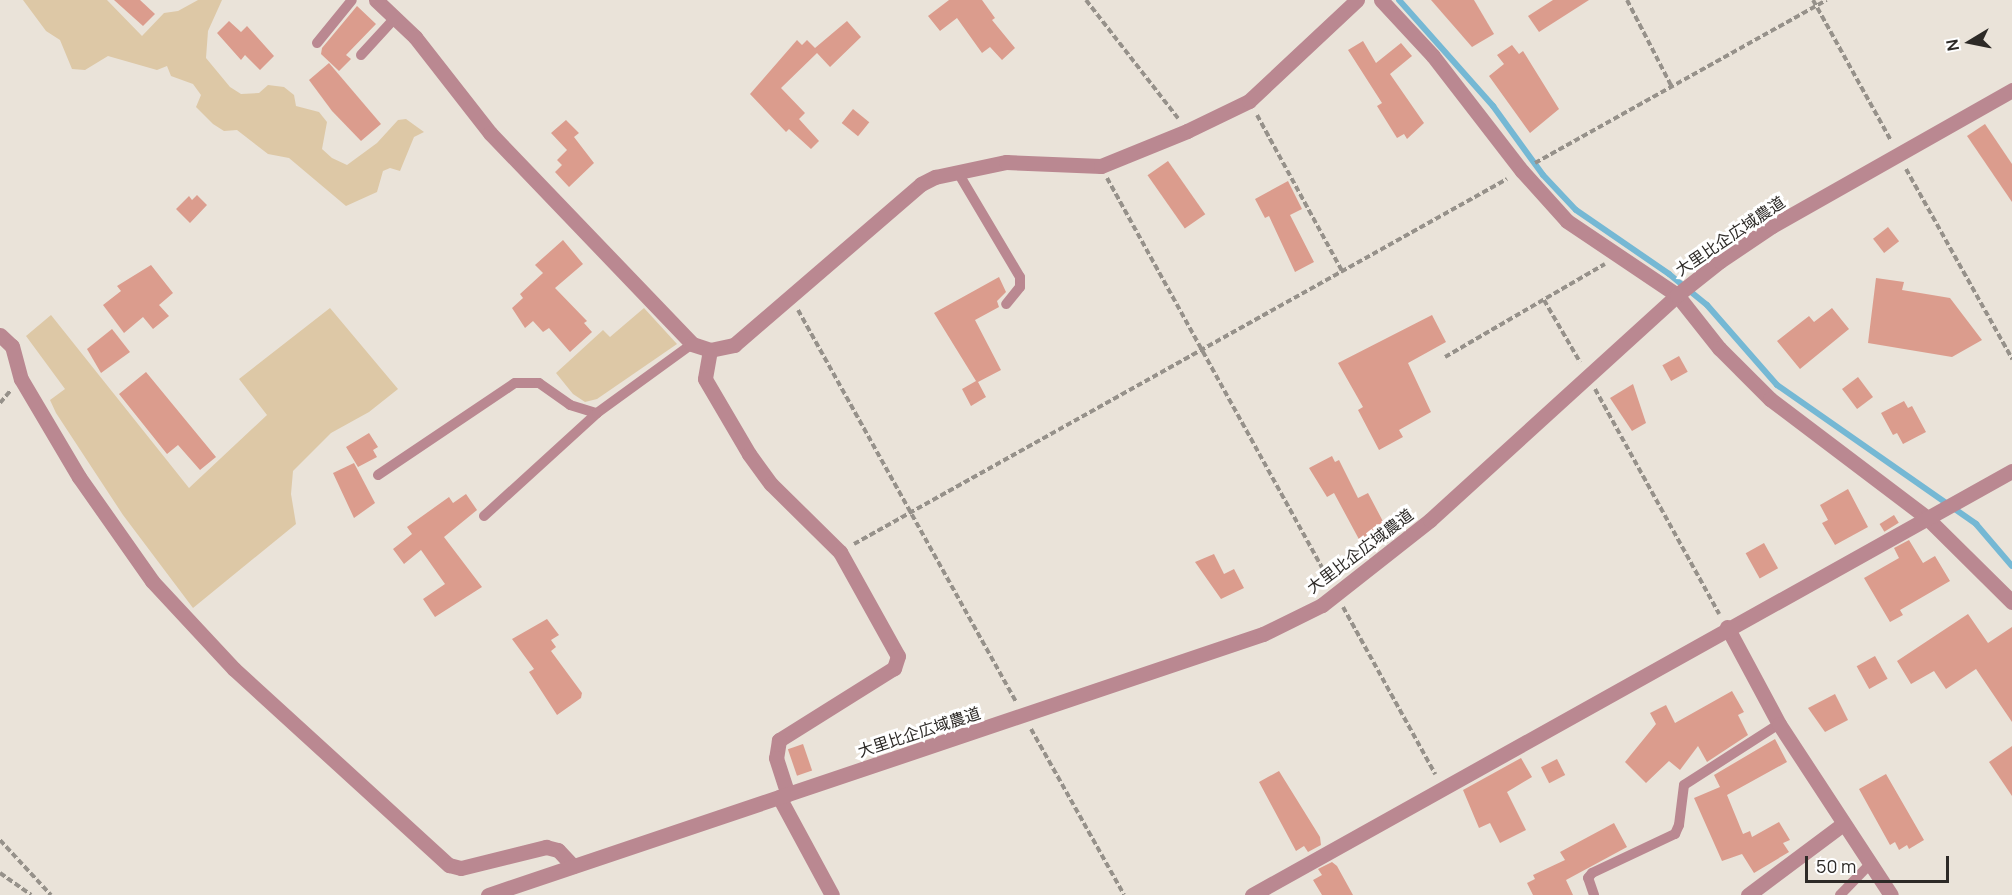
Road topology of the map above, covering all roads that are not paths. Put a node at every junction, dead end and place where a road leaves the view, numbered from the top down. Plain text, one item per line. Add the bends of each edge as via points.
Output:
1 (352, 0) edge
2 (376, 0) edge
3 (1357, 0) edge
4 (1381, 0) edge
5 (395, 18) junction
6 (317, 43) dead end
7 (361, 55) dead end
8 (2012, 90) edge
9 (957, 171) junction
10 (1677, 295) junction
11 (1006, 304) dead end
12 (0, 335) edge
13 (693, 344) junction
14 (710, 350) junction
15 (597, 413) junction
16 (2012, 471) edge
17 (378, 475) dead end
18 (484, 516) dead end
19 (1926, 517) junction
20 (2012, 602) edge
21 (1727, 627) junction
22 (1779, 724) junction
23 (783, 796) junction
24 (1843, 824) junction
25 (1870, 864) junction
26 (573, 866) junction
27 (488, 895) edge
28 (832, 895) edge
29 (1252, 895) edge
30 (1594, 895) edge
31 (1748, 895) edge
32 (1840, 895) edge
33 (1891, 895) edge

1 - 6 lane
2 - 5 street
3 - 9 street via 1249,101 1187,131 1101,166 1006,162
4 - 10 street via 1473,104 1521,171 1568,221
5 - 7 lane
5 - 13 street via 415,37 490,133
8 - 10 street, 大里比企広域農道 via 1772,226
9 - 11 lane via 1020,277 1020,287
9 - 14 street via 921,184 735,345
10 - 19 street via 1719,348 1770,399
10 - 23 street, 大里比企広域農道 via 1430,520 1336,595 1263,634
12 - 26 street via 12,346 21,379 79,477 152,581 234,669 449,865 461,868 546,847 558,850
13 - 14 street
13 - 15 lane
14 - 23 street via 705,379 750,454 771,484 840,552 898,656 894,668 779,740 776,758
15 - 17 lane via 570,405 539,383 515,383
15 - 18 lane
16 - 19 street
19 - 20 street
19 - 21 street
21 - 22 street
21 - 29 street
22 - 24 street
22 - 30 lane via 1684,785 1675,834 1592,873 1588,879
23 - 26 street, 大里比企広域農道
23 - 28 street
24 - 25 street
24 - 31 street
25 - 32 lane
25 - 33 street
26 - 27 street, 大里比企広域農道

